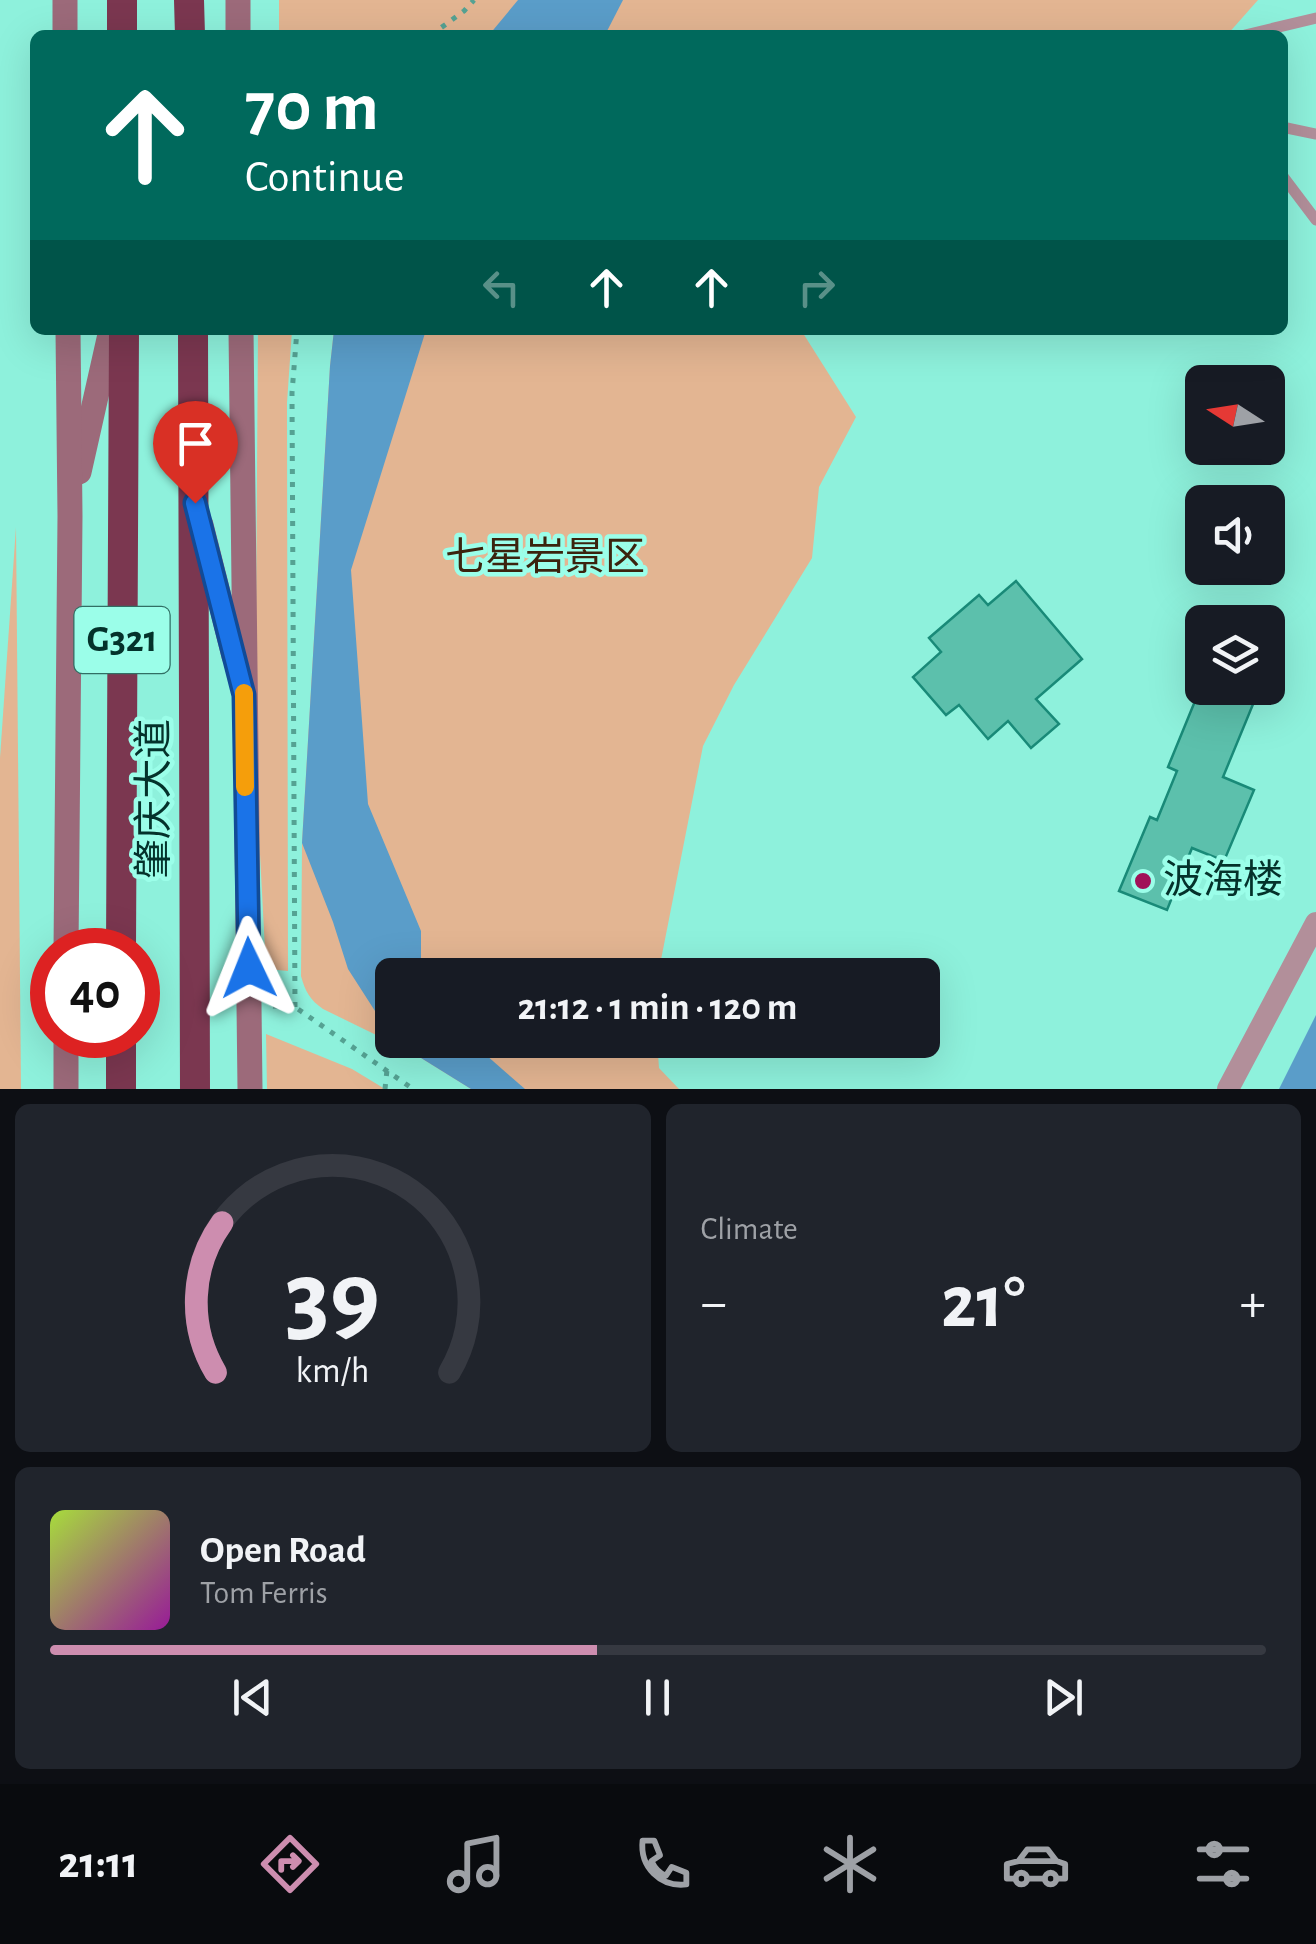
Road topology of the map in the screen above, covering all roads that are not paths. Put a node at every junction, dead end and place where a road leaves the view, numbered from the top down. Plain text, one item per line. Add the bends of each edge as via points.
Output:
1 (65, 0) edge
2 (122, 0) edge
3 (189, 0) edge
4 (238, 0) edge
5 (1316, 18) edge
6 (65, 30) edge
7 (122, 30) edge
8 (190, 30) edge
9 (238, 30) edge
10 (1266, 30) edge
11 (1288, 128) edge
12 (1316, 134) edge
13 (1288, 183) edge
14 (1316, 220) edge
15 (68, 335) edge
16 (110, 335) edge
17 (124, 335) edge
18 (193, 335) edge
19 (241, 335) edge
20 (195, 503) junction
21 (70, 516) junction
22 (244, 695) junction
23 (1316, 924) edge
24 (66, 928) edge
25 (121, 928) edge
26 (66, 1058) edge
27 (121, 1058) edge
28 (66, 1089) edge
29 (122, 1089) edge
30 (195, 1089) edge
31 (250, 1089) edge
32 (1228, 1089) edge

1 - 6 street
2 - 7 highway
3 - 8 highway
4 - 9 street
5 - 10 lane
11 - 12 lane
13 - 14 lane
15 - 21 street
16 - 21 street
17 - 25 highway, 肇庆大道 / G321
18 - 20 highway, 肇庆大道 / G321
19 - 22 street
20 - 22 street
20 - 30 highway, 肇庆大道 / G321
21 - 24 street
22 - 31 street
23 - 32 street
26 - 28 street
27 - 29 highway

